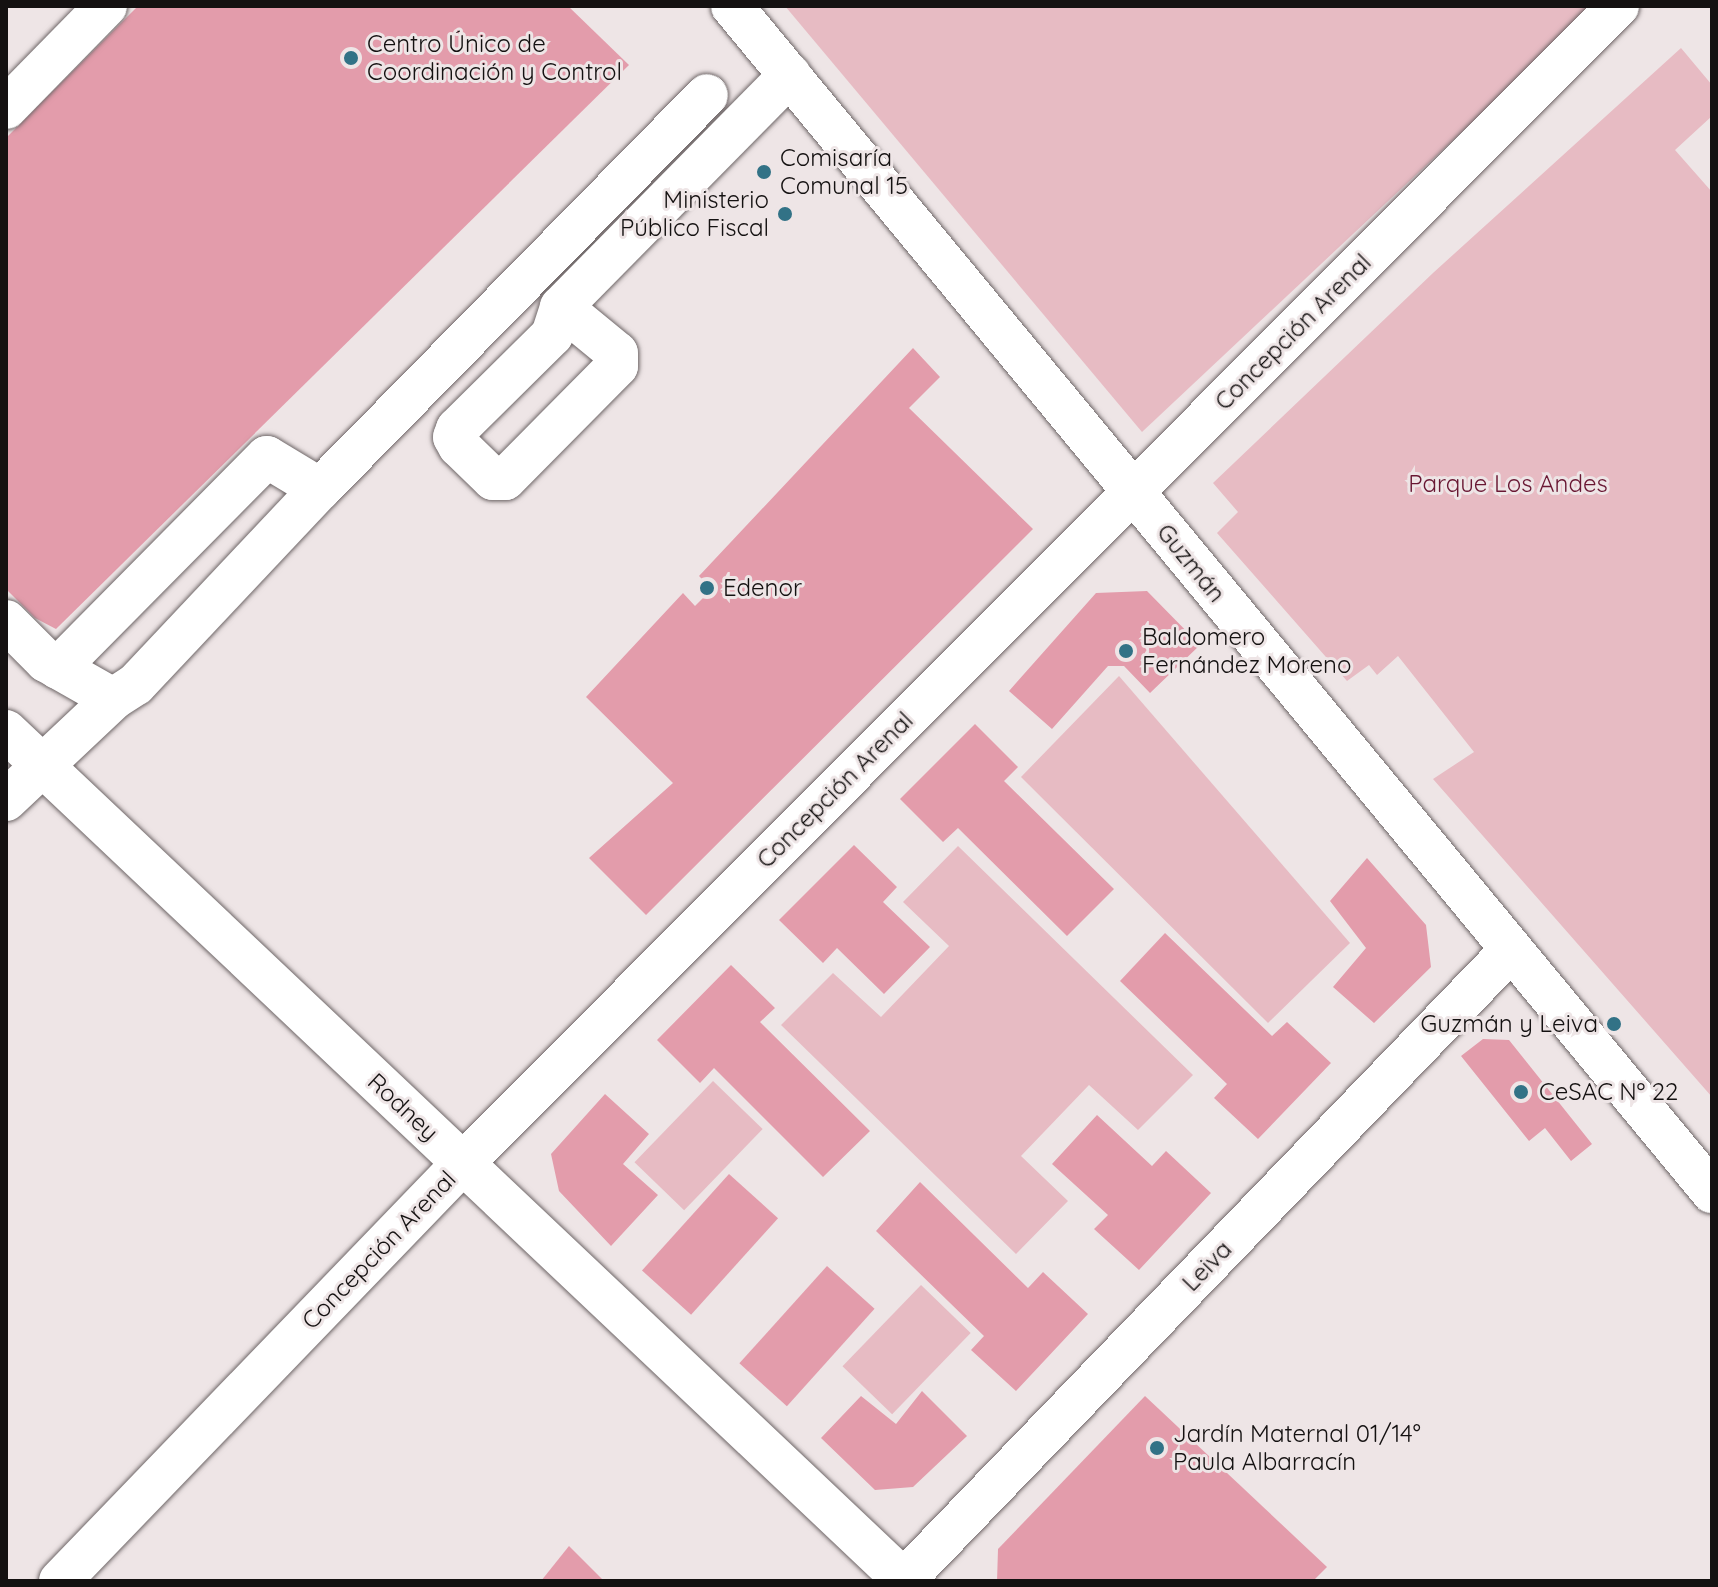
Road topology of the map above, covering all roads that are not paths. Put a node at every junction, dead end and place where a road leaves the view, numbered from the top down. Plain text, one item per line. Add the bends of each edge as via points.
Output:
1 (106, 6) edge
2 (732, 6) edge
3 (1618, 6) edge
4 (790, 75) junction
5 (707, 95) dead end
6 (6, 108) edge
7 (561, 307) dead end
8 (320, 489) junction
9 (1133, 492) junction
10 (6, 621) edge
11 (58, 668) junction
12 (113, 699) junction
13 (6, 731) edge
14 (42, 765) junction
15 (6, 800) edge
16 (1511, 950) junction
17 (463, 1163) junction
18 (1712, 1192) edge
19 (60, 1581) edge
20 (904, 1581) edge

1 - 6 street
2 - 4 street, Guzmán
3 - 9 street, Concepción Arenal
4 - 7 street
4 - 9 street, Guzmán
5 - 8 street
8 - 11 street via 267,457
8 - 12 street via 136,684
9 - 16 street, Guzmán
9 - 17 street, Concepción Arenal
10 - 11 street
11 - 12 street
12 - 14 street
13 - 14 street, Rodney
14 - 15 street
14 - 17 street, Rodney
16 - 18 street, Guzmán
16 - 20 street, Leiva
17 - 19 street, Concepción Arenal
17 - 20 street, Rodney

